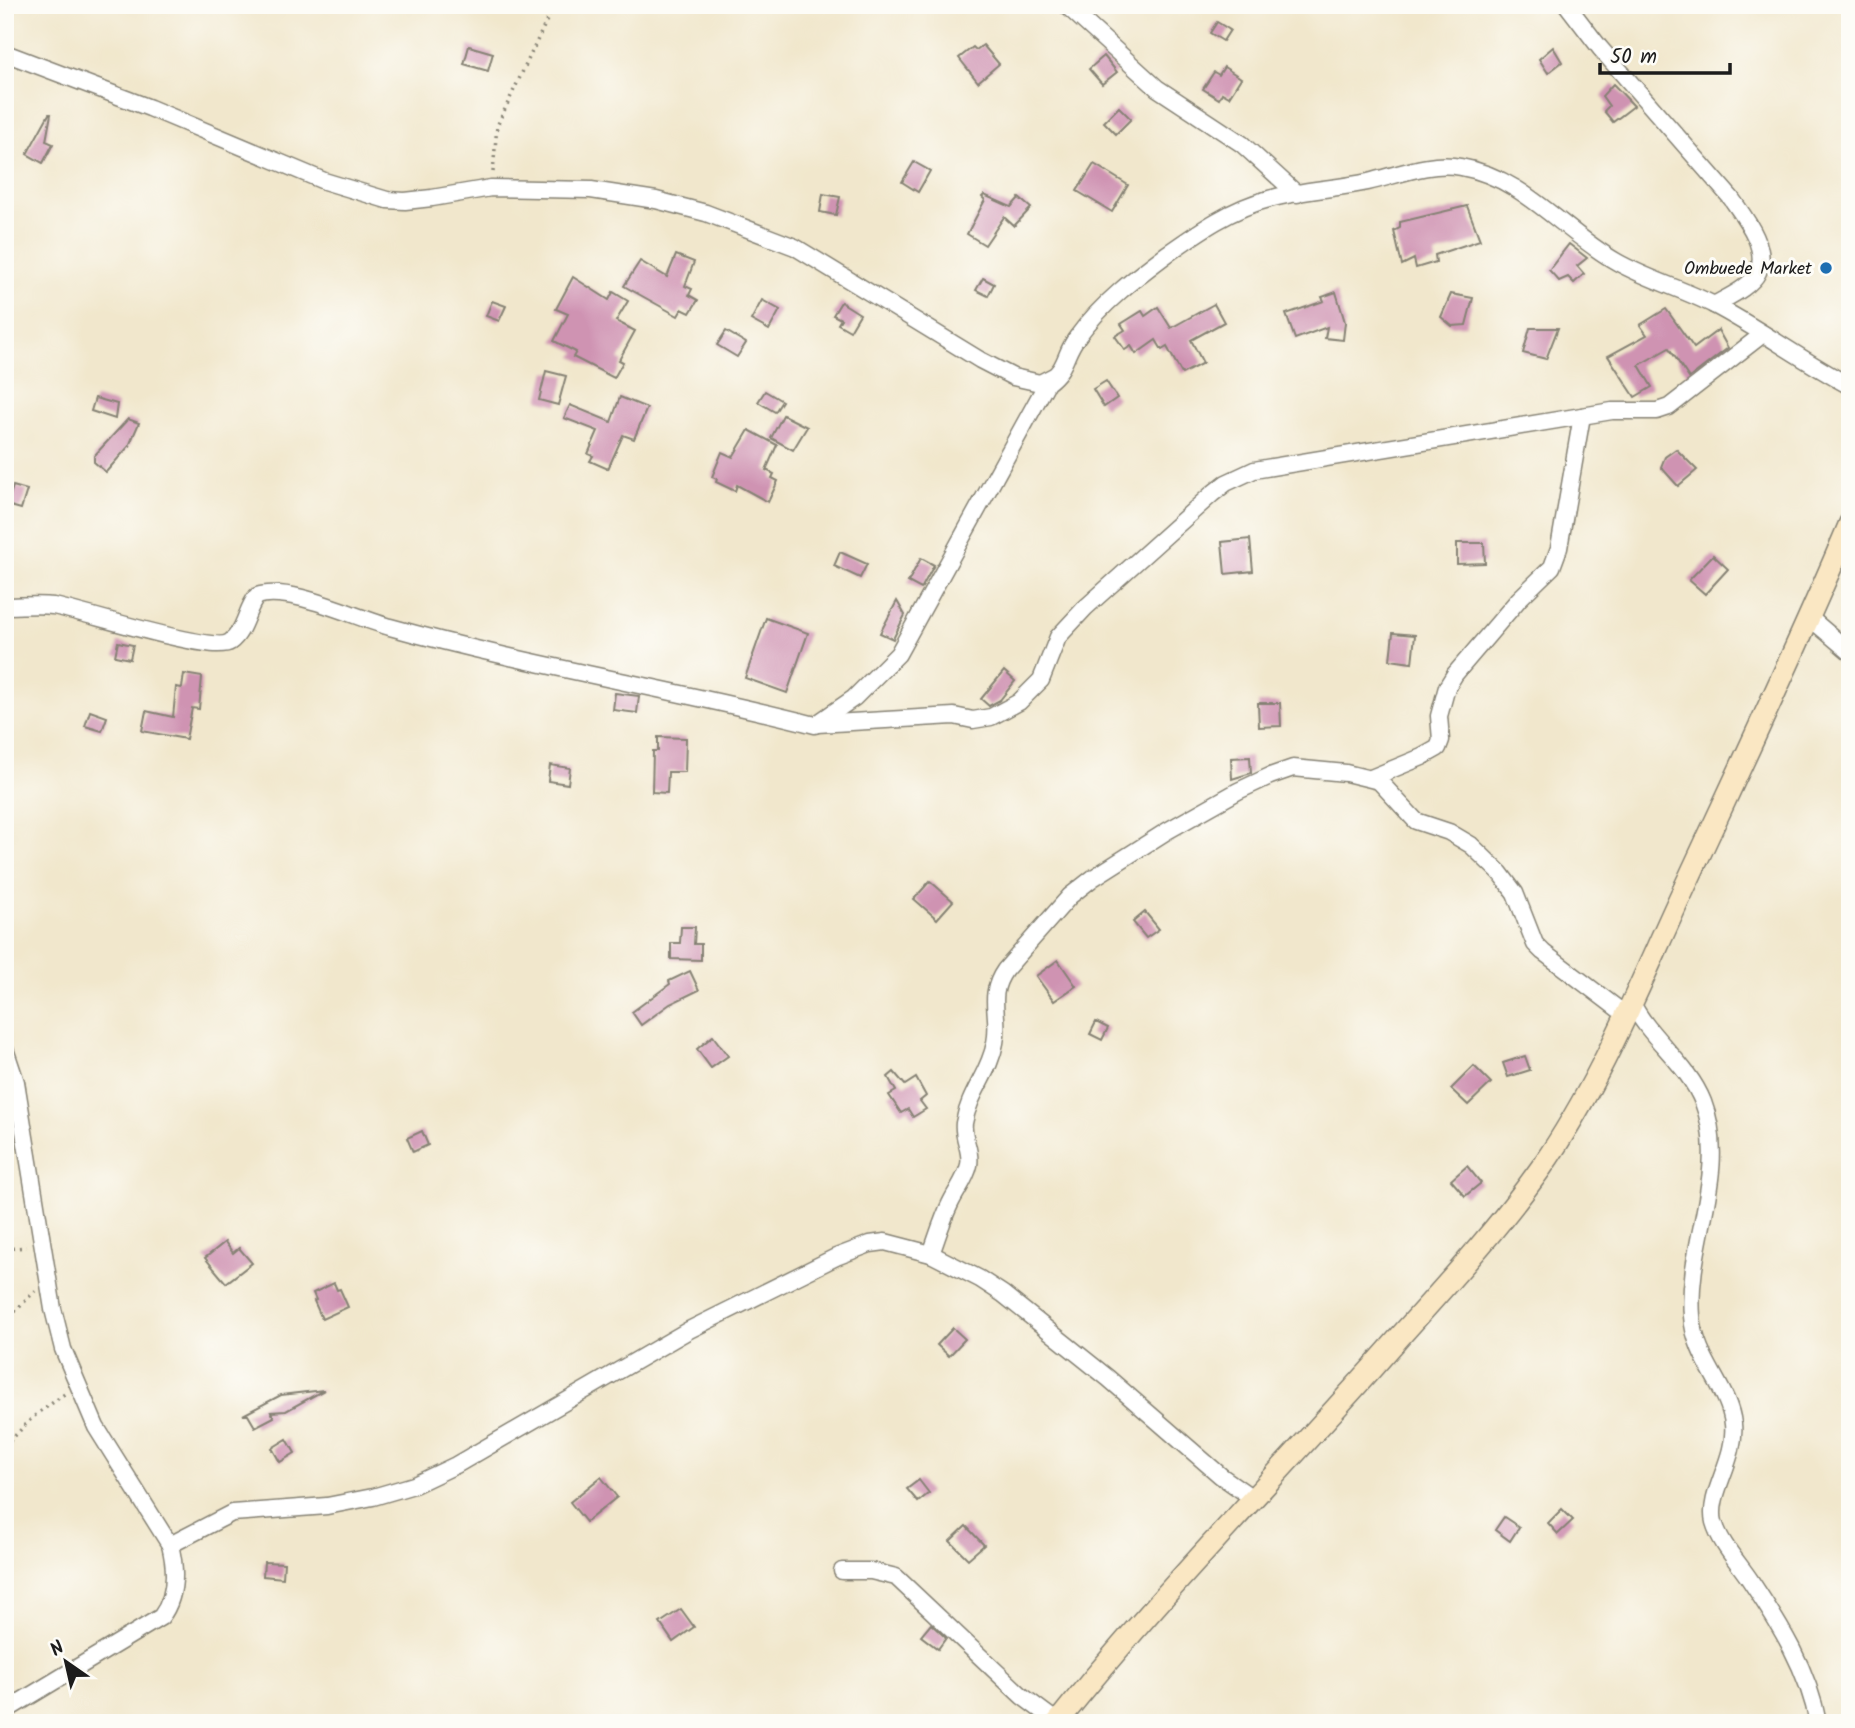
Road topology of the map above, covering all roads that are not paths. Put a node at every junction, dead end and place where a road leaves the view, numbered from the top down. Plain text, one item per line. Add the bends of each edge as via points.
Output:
1 (1066, 5) edge
2 (1567, 5) edge
3 (5, 53) edge
4 (1297, 194) junction
5 (1714, 305) junction
6 (1763, 334) junction
7 (1060, 373) junction
8 (1850, 386) edge
9 (1582, 416) junction
10 (1850, 523) edge
11 (5, 606) edge
12 (1810, 618) junction
13 (1850, 652) edge
14 (815, 725) junction
15 (1371, 778) junction
16 (1629, 1009) junction
17 (5, 1049) edge
18 (931, 1254) junction
19 (1254, 1499) junction
20 (170, 1545) junction
21 (842, 1571) dead end
22 (5, 1712) edge
23 (1057, 1722) edge
24 (1818, 1723) edge

1 - 4 street via 1157,88 1242,144
2 - 5 street via 1746,219 1760,256 1758,273
3 - 7 street via 324,181 387,200 491,188 591,190 706,213 794,247 1013,377 1040,383
4 - 5 street via 1435,166 1473,169 1537,202 1619,264
4 - 7 street via 1242,209 1167,254 1133,280 1076,337
5 - 6 street
6 - 8 street
6 - 9 street via 1664,410
7 - 14 street via 1047,383 898,654 854,698
9 - 14 street via 1254,470 1212,494 1085,608 1058,637 1041,680 1006,710 974,720 954,716
9 - 15 street via 1552,567 1519,598 1455,674 1439,716 1438,748
10 - 12 street
11 - 14 street via 50,606 224,645 236,636 257,596 277,593 510,658
12 - 13 street
12 - 16 street
15 - 16 street via 1384,783 1416,821 1459,837 1489,861 1515,893 1543,952
15 - 18 street via 1304,768 1282,771 1167,831 1070,896 996,982 995,1043 965,1119 968,1168
16 - 19 street via 1580,1107 1506,1214
16 - 24 street via 1697,1091 1709,1123 1710,1177 1696,1253 1692,1316 1697,1345 1727,1405 1734,1436 1715,1498 1714,1520 1790,1642
17 - 20 street via 16,1082 63,1349 96,1427
18 - 19 street via 1003,1294
18 - 20 street via 885,1242 853,1250 690,1330 414,1485 327,1506 232,1513
19 - 23 street
20 - 22 street via 174,1579 161,1617
21 - 23 street via 896,1577 1022,1696

